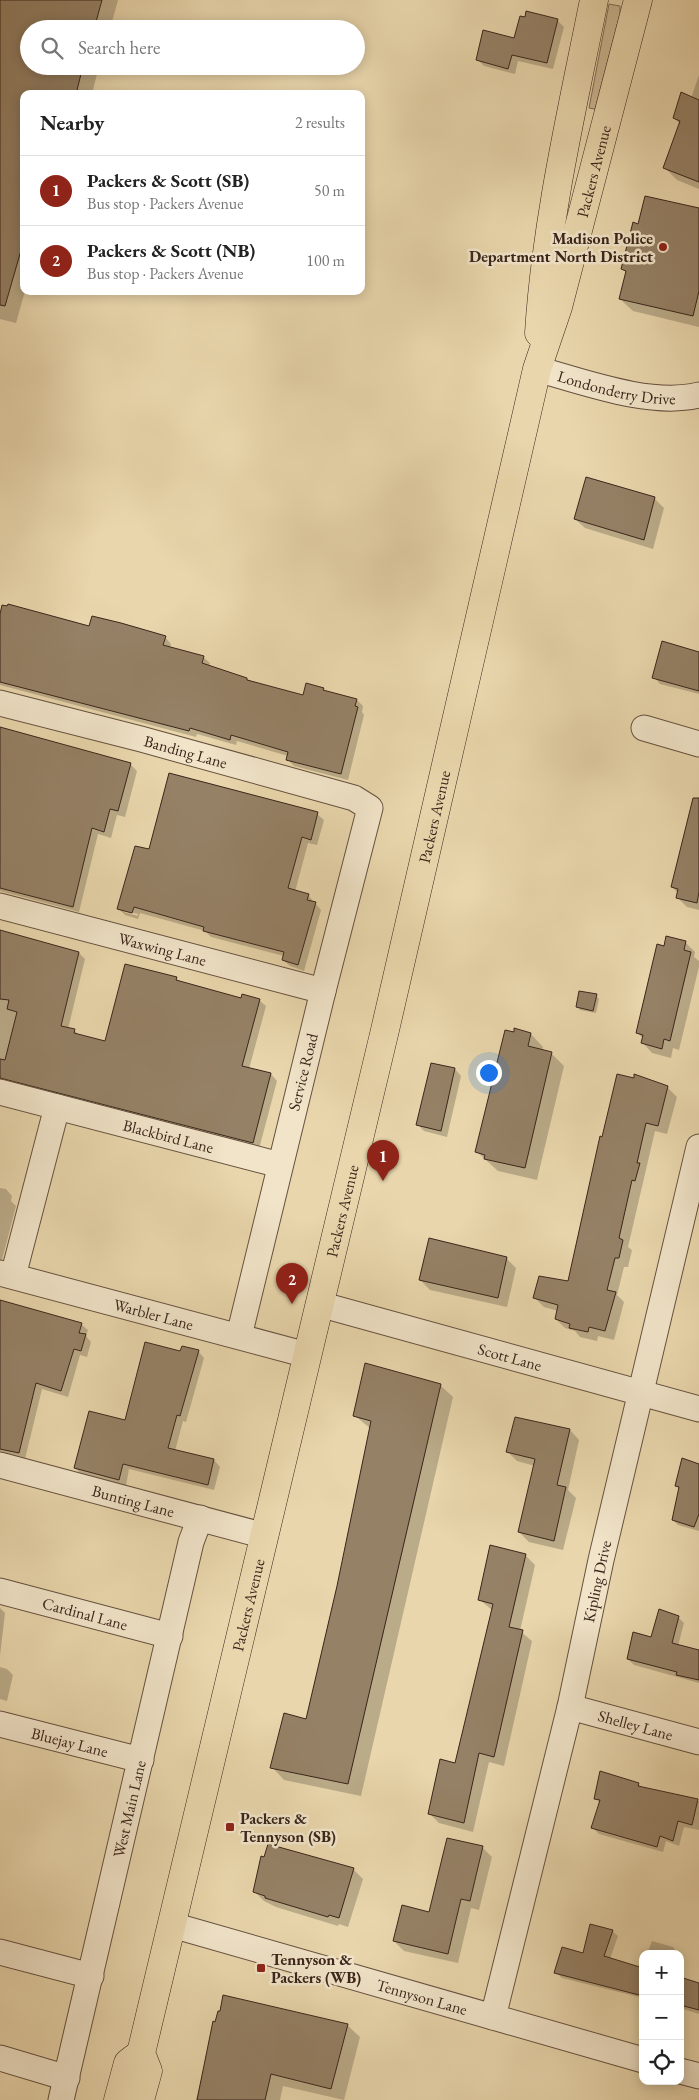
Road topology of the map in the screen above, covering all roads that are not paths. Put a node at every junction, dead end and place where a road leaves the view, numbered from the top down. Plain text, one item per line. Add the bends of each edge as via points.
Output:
1 (594, 0) edge
2 (638, 0) edge
3 (537, 369) junction
4 (699, 394) edge
5 (0, 703) edge
6 (644, 728) dead end
7 (699, 744) edge
8 (370, 808) joint
9 (0, 906) edge
10 (323, 992) junction
11 (0, 1092) edge
12 (57, 1107) junction
13 (699, 1147) edge
14 (280, 1165) junction
15 (7, 1274) edge
16 (319, 1304) junction
17 (239, 1336) junction
18 (307, 1354) junction
19 (642, 1393) junction
20 (699, 1409) edge
21 (0, 1465) edge
22 (200, 1518) junction
23 (265, 1536) junction
24 (0, 1591) edge
25 (170, 1636) junction
26 (570, 1707) junction
27 (0, 1724) edge
28 (699, 1742) edge
29 (141, 1760) junction
30 (172, 1925) junction
31 (0, 1952) edge
32 (91, 1976) junction
33 (493, 2017) junction
34 (141, 2052) junction
35 (0, 2058) edge
36 (639, 2059) edge
37 (684, 2072) edge
38 (699, 2076) edge
39 (64, 2089) edge
40 (118, 2100) edge
41 (140, 2100) edge

1 - 3 main road, Packers Avenue via 542,288
2 - 3 main road, Packers Avenue via 558,308
3 - 4 street, Londonderry Drive via 635,393 668,398
3 - 16 main road, Packers Avenue
5 - 8 street, Banding Lane via 354,798
6 - 7 street
8 - 10 street, Service Road
9 - 10 street, Waxwing Lane
10 - 14 street, Service Road
11 - 12 street, Blackbird Lane
12 - 14 street, Blackbird Lane
12 - 15 street
13 - 19 street, Kipling Drive
14 - 17 street, Service Road
15 - 17 street, Warbler Lane
16 - 18 main road, Packers Avenue
16 - 19 street, Scott Lane
17 - 18 street, Warbler Lane
18 - 23 main road, Packers Avenue
19 - 20 street, Scott Lane
19 - 26 street, Kipling Drive via 601,1560
21 - 22 street, Bunting Lane
22 - 23 street, Bunting Lane
22 - 25 street, West Main Lane via 191,1542
23 - 30 main road, Packers Avenue
24 - 25 street, Cardinal Lane
25 - 29 street, West Main Lane
26 - 28 street, Shelley Lane
26 - 33 street, Kipling Drive
27 - 29 street, Bluejay Lane
29 - 32 street, West Main Lane
30 - 33 street, Tennyson Lane
30 - 34 main road, Packers Avenue
31 - 32 street
32 - 39 street, West Main Lane
33 - 36 street, Tennyson Lane
34 - 40 main road, Packers Avenue via 128,2063
34 - 41 main road, Packers Avenue via 148,2071
35 - 39 street
37 - 38 street

